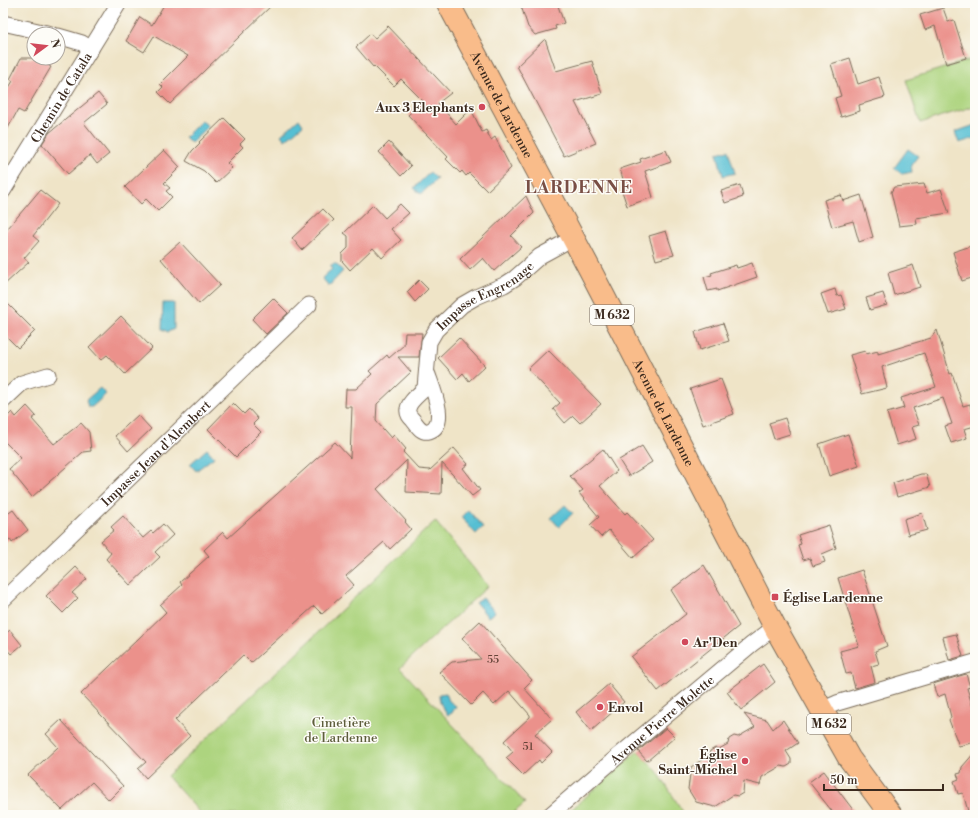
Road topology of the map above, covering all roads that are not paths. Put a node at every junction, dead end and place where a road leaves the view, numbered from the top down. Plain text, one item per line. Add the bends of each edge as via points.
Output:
1 (120, 3) edge
2 (448, 3) edge
3 (4, 25) edge
4 (26, 29) edge
5 (66, 38) edge
6 (92, 49) junction
7 (3, 191) edge
8 (573, 238) junction
9 (309, 305) dead end
10 (48, 375) dead end
11 (428, 375) dead end
12 (3, 401) edge
13 (3, 600) edge
14 (775, 627) junction
15 (975, 662) edge
16 (821, 710) junction
17 (550, 815) edge
18 (891, 815) edge

1 - 6 street, Chemin de Catala
2 - 8 main road, Avenue de Lardenne / M 632
3 - 4 street
5 - 6 street
6 - 7 street, Chemin de Catala
8 - 11 street, Impasse Engrenage via 540,256 504,286 462,305 436,330 429,342
8 - 14 main road, Avenue de Lardenne / M 632
9 - 13 street, Impasse Jean d'Alembert
10 - 12 street via 22,383
14 - 16 main road, Avenue de Lardenne / M 632
14 - 17 street, Avenue Pierre Molette via 617,756
15 - 16 street
16 - 18 main road, Avenue de Lardenne / M 632 via 849,758

